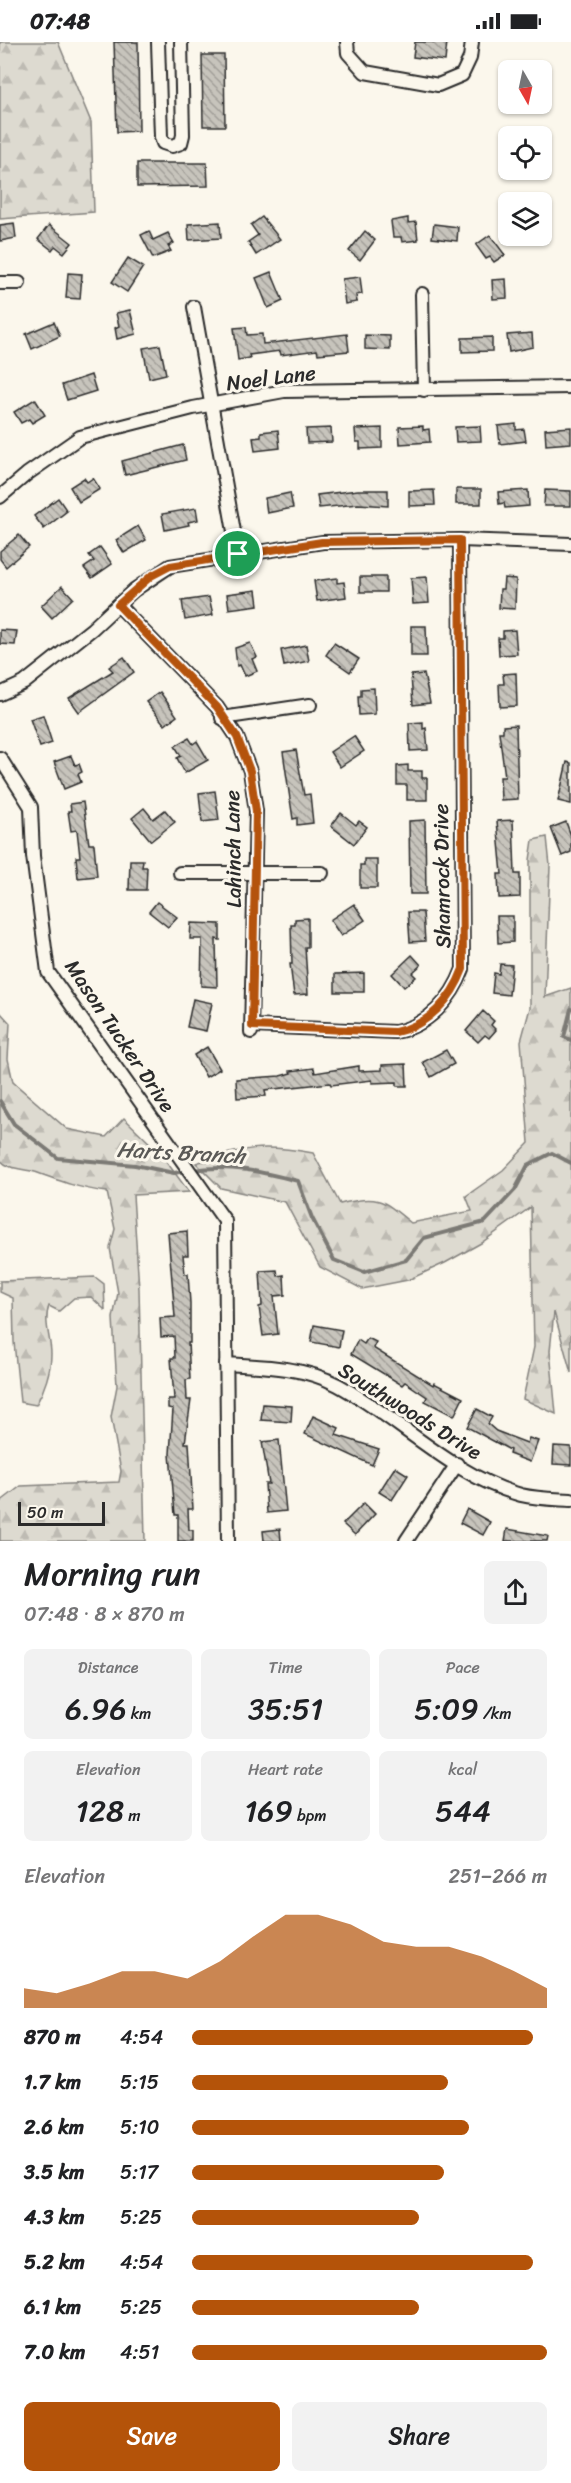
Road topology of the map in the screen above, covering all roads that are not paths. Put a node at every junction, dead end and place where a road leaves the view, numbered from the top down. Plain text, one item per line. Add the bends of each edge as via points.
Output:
1 (158, 42) edge
2 (181, 42) edge
3 (347, 42) edge
4 (472, 42) edge
5 (0, 283) edge
6 (19, 284) dead end
7 (422, 294) dead end
8 (194, 307) dead end
9 (571, 387) edge
10 (424, 390) junction
11 (210, 405) junction
12 (0, 497) edge
13 (460, 540) junction
14 (571, 544) edge
15 (238, 554) junction
16 (118, 605) junction
17 (0, 694) edge
18 (310, 705) dead end
19 (222, 718) junction
20 (0, 758) edge
21 (180, 873) dead end
22 (322, 873) dead end
23 (255, 874) junction
24 (251, 1030) joint
25 (226, 1364) junction
26 (457, 1464) junction
27 (571, 1500) edge
28 (228, 1541) edge
29 (406, 1541) edge

1 - 2 street via 161,137 163,143 172,146 181,143 183,135
3 - 4 street via 348,53 365,72 438,85 462,75
5 - 6 street
7 - 10 street
8 - 11 street
9 - 10 street, Noel Lane
10 - 11 street, Noel Lane via 284,391
11 - 12 street, Noel Lane via 80,437
11 - 15 street
13 - 14 street
13 - 15 street via 322,542
13 - 24 street, Shamrock Drive via 463,969 456,988 423,1022 410,1029
15 - 16 street via 170,566 151,576
16 - 17 street via 24,682
16 - 19 street, Lahinch Lane via 217,707
18 - 19 street
19 - 23 street, Lahinch Lane via 237,737 250,771 256,811
20 - 25 street, Mason Tucker Drive via 31,807 33,856 48,972 225,1221
21 - 23 street
22 - 23 street
23 - 24 street, Lahinch Lane
25 - 26 street, Southwoods Drive via 300,1371 337,1384
25 - 28 street, Mason Tucker Drive
26 - 27 street, Southwoods Drive via 523,1495
26 - 29 street

